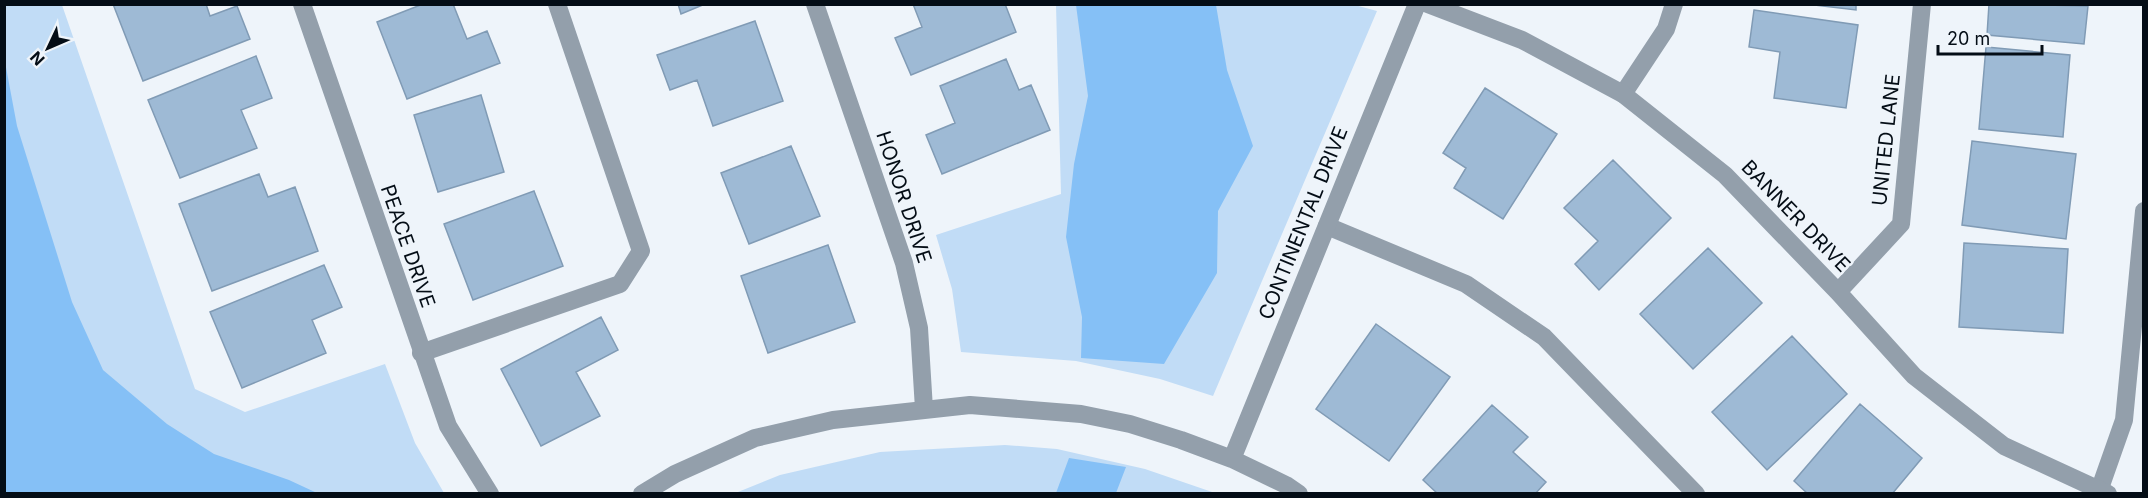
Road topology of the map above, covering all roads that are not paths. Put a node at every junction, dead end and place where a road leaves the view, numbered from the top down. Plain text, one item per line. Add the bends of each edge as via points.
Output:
1 (302, 4) edge
2 (557, 4) edge
3 (815, 4) edge
4 (1417, 4) edge
5 (1428, 4) edge
6 (1674, 4) edge
7 (1923, 4) edge
8 (1623, 94) junction
9 (2144, 211) edge
10 (1327, 225) junction
11 (1839, 292) junction
12 (421, 353) junction
13 (924, 409) junction
14 (1232, 459) junction
15 (2103, 492) edge
16 (490, 494) edge
17 (642, 494) edge
18 (1299, 494) edge
19 (1696, 494) edge

1 - 12 street, PEACE DRIVE
2 - 12 street via 641,251 620,284
3 - 13 street, HONOR DRIVE via 904,263 919,328
4 - 10 street, CONTINENTAL DRIVE
5 - 8 street, BANNER DRIVE via 1522,40
6 - 8 street via 1666,29
7 - 11 street, UNITED LANE via 1901,224
8 - 11 street, BANNER DRIVE via 1725,175
9 - 15 street via 2124,420
10 - 14 street, CONTINENTAL DRIVE
10 - 19 street via 1466,284 1544,337
11 - 15 street, BANNER DRIVE via 1914,376 2004,446
12 - 16 street, PEACE DRIVE via 448,426
13 - 14 street via 970,405 1081,414 1130,424
13 - 17 street via 832,420 755,438 675,474
14 - 18 street

